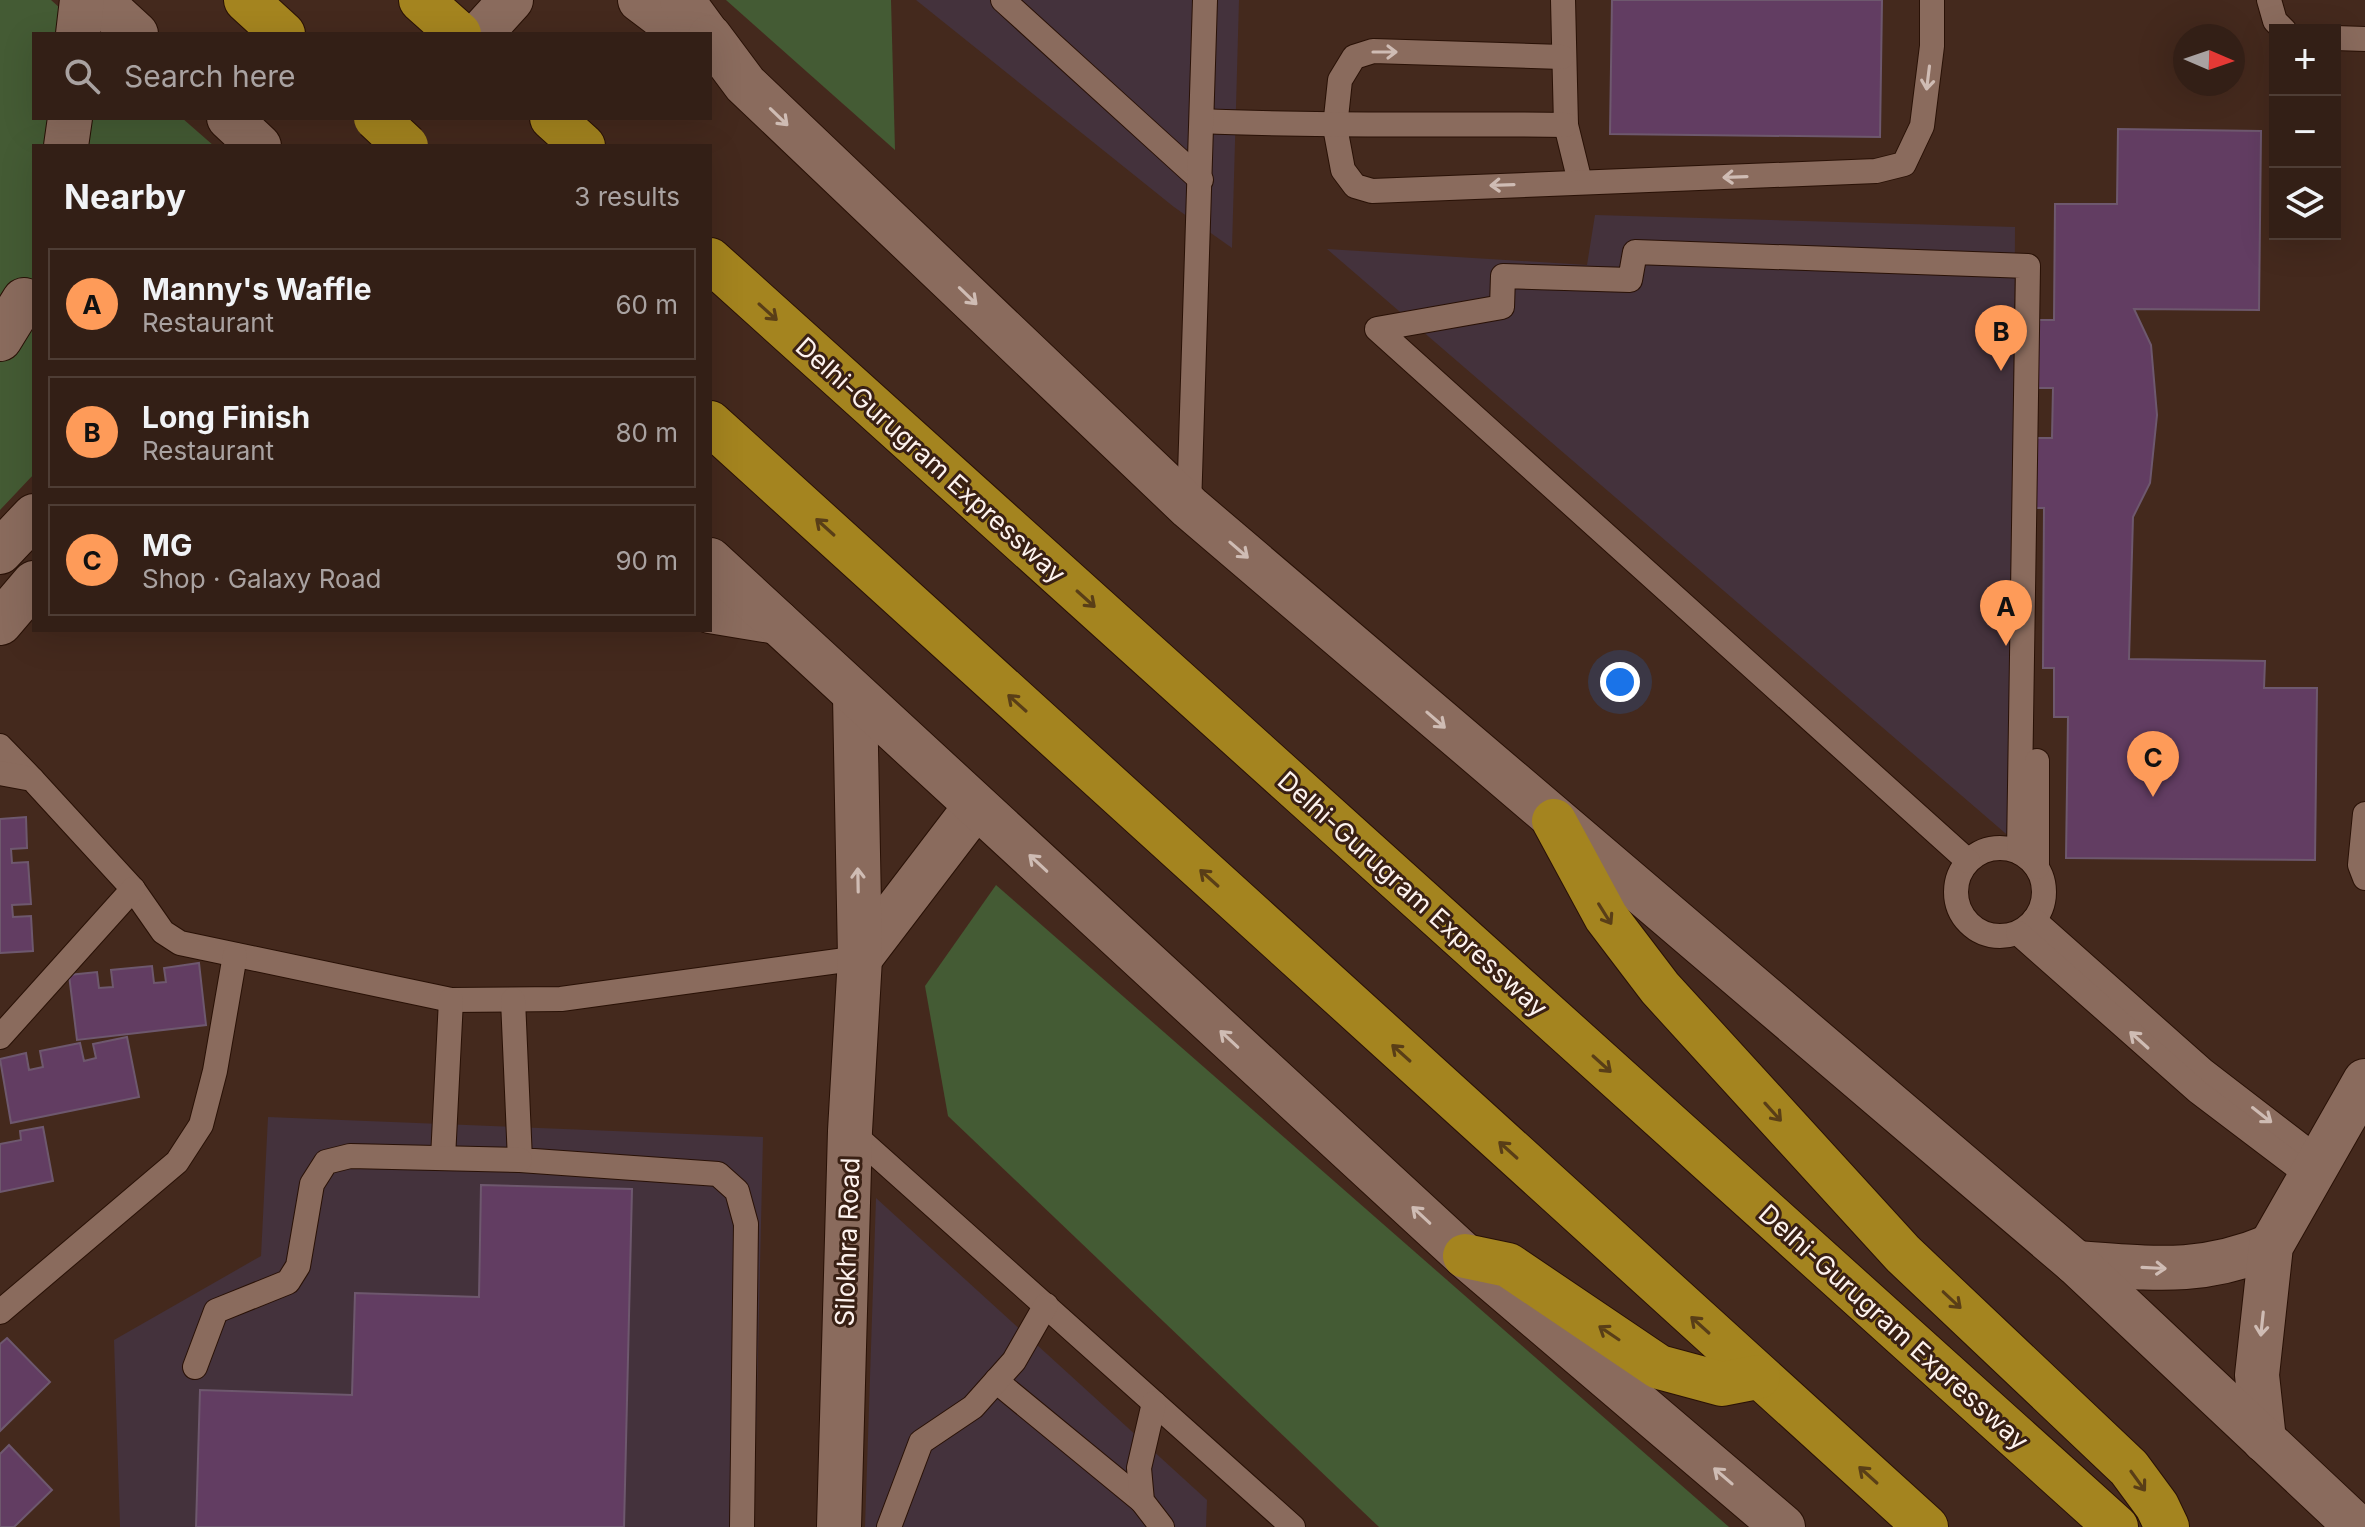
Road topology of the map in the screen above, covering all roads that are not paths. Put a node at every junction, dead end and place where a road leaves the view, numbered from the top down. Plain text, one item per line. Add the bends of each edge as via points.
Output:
1 (82, 0) edge
2 (99, 0) edge
3 (246, 0) edge
4 (421, 0) edge
5 (511, 0) edge
6 (640, 0) edge
7 (682, 0) edge
8 (1003, 0) edge
9 (1205, 0) edge
10 (1563, 0) edge
11 (1932, 0) edge
12 (2269, 0) edge
13 (2278, 24) edge
14 (78, 32) edge
15 (134, 32) edge
16 (281, 32) edge
17 (457, 32) edge
18 (482, 32) edge
19 (682, 32) edge
20 (706, 32) edge
21 (2341, 38) edge
22 (2365, 39) edge
23 (712, 40) edge
24 (712, 57) edge
25 (1562, 57) junction
26 (745, 84) junction
27 (70, 120) edge
28 (231, 120) edge
29 (378, 120) edge
30 (402, 120) edge
31 (554, 120) edge
32 (1202, 121) junction
33 (1566, 125) junction
34 (1335, 127) junction
35 (66, 144) edge
36 (257, 144) edge
37 (381, 144) edge
38 (404, 144) edge
39 (581, 144) edge
40 (1201, 180) junction
41 (1580, 182) junction
42 (712, 262) edge
43 (31, 297) edge
44 (0, 339) edge
45 (712, 425) edge
46 (1189, 507) junction
47 (32, 518) edge
48 (0, 552) edge
49 (712, 562) edge
50 (32, 585) edge
51 (712, 611) edge
52 (777, 622) junction
53 (0, 623) edge
54 (2037, 655) dead end
55 (855, 696) junction
56 (0, 746) edge
57 (0, 773) edge
58 (32, 779) junction
59 (976, 806) junction
60 (2365, 814) edge
61 (1554, 821) junction
62 (2028, 860) junction
63 (1968, 861) junction
64 (2365, 878) edge
65 (133, 889) junction
66 (2026, 926) junction
67 (235, 955) junction
68 (860, 958) junction
69 (451, 1000) junction
70 (513, 1000) junction
71 (0, 1037) edge
72 (2365, 1081) edge
73 (850, 1131) junction
74 (443, 1158) junction
75 (520, 1160) junction
76 (2315, 1168) junction
77 (2271, 1246) junction
78 (1465, 1256) junction
79 (2076, 1263) junction
80 (1046, 1305) junction
81 (0, 1312) edge
82 (195, 1367) dead end
83 (1758, 1377) junction
84 (996, 1381) junction
85 (1154, 1403) junction
86 (2264, 1440) junction
87 (1142, 1501) junction
88 (742, 1527) edge
89 (839, 1527) edge
90 (889, 1527) edge
91 (1162, 1527) edge
92 (1293, 1527) edge
93 (1783, 1527) edge
94 (1926, 1527) edge
95 (2116, 1527) edge
96 (2167, 1527) edge
97 (2357, 1527) edge

1 - 14 main road
2 - 15 main road
3 - 16 highway
4 - 17 highway
5 - 18 main road
6 - 19 main road
7 - 20 main road
8 - 40 lane
9 - 32 lane
10 - 25 lane
11 -> 41 lane via 1922,126 1904,164 1876,171
12 - 13 lane
21 - 22 lane
23 - 26 main road
24 - 26 main road
25 - 33 lane
34 -> 25 lane via 1340,80 1354,57 1373,51
26 -> 46 main road
27 - 35 main road
28 - 36 main road
29 - 38 highway, bridge
30 - 37 main road
31 - 39 highway
32 - 34 lane
32 - 40 lane
33 - 34 lane via 1371,122
33 - 41 lane
41 -> 34 lane via 1372,191 1355,186 1343,170
40 - 46 lane
42 -> 95 highway, Delhi-Gurugram Expressway
43 - 44 main road
83 -> 45 highway
46 -> 61 main road
47 - 48 main road
49 - 52 main road
50 - 53 main road
51 - 52 main road
52 - 55 main road
54 - 62 lane
55 - 59 main road
68 -> 55 main road, Silokhra Road
56 - 58 lane
57 - 58 lane
58 - 65 lane
59 - 68 main road
78 -> 59 main road
60 - 64 lane via 2360,865
61 - 79 main road
61 -> 96 highway via 1606,917 1660,988 1903,1254 2129,1468
62 - 63 lane via 1992,848
62 - 63 lane via 2028,266 1635,252 1630,280 1503,276 1502,307 1377,329
62 - 66 lane via 2043,881 2044,897
63 - 66 lane via 1955,889 1963,918 1988,936
65 - 67 lane via 163,932 180,943
65 - 71 lane
66 - 76 lane via 2198,1092
67 - 69 lane
67 - 81 lane via 215,1071 201,1125 185,1150
68 - 70 lane via 561,999
68 - 73 main road, Silokhra Road
69 - 70 lane
69 - 74 lane
70 - 75 lane
72 - 76 main road
73 - 80 lane
73 - 89 main road, Silokhra Road
74 - 75 lane
74 - 82 lane via 350,1156 326,1162 312,1184 298,1266 288,1282 216,1311
75 - 88 lane via 718,1174 737,1191 746,1224
76 - 77 main road
79 -> 77 main road via 2189,1270 2234,1262
77 -> 86 main road via 2257,1375
83 -> 78 highway via 1722,1384 1659,1367 1508,1265
93 -> 78 main road
79 - 86 main road
80 - 84 lane via 1014,1361
80 - 85 lane
94 -> 83 highway
84 - 87 lane
84 - 90 lane via 973,1407 921,1442
85 - 87 lane via 1139,1468
85 - 92 lane
86 - 97 main road
87 - 91 lane

